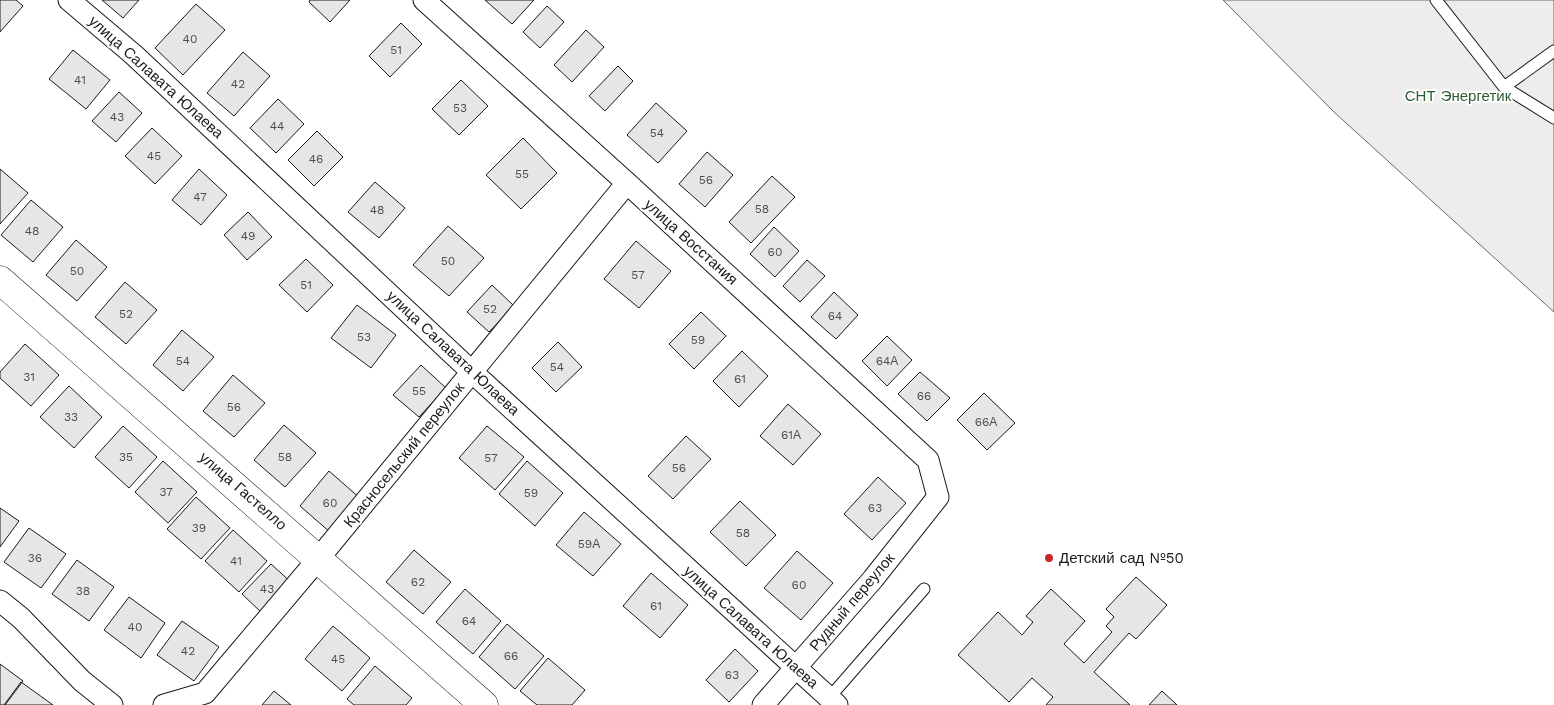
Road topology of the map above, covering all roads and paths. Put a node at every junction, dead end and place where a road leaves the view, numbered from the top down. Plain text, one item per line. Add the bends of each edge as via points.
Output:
1 (69, 0) edge
2 (424, 0) edge
3 (1436, 0) edge
4 (1554, 51) edge
5 (1504, 87) junction
6 (1554, 118) edge
7 (627, 183) junction
8 (0, 280) edge
9 (472, 372) junction
10 (938, 497) joint
11 (319, 558) junction
12 (924, 590) dead end
13 (0, 601) edge
14 (796, 667) junction
15 (833, 701) edge
16 (112, 705) edge
17 (164, 705) edge
18 (484, 705) edge
19 (763, 705) edge

1 - 9 street, улица Салавата Юлаева via 142,62
2 - 7 street, улица Восстания
3 - 5 lane
4 - 5 lane
5 - 6 lane
7 - 9 street, Красносельский переулок
7 - 10 street, улица Восстания via 928,460
8 - 11 street, улица Гастелло
9 - 11 street, Красносельский переулок
9 - 14 street, улица Салавата Юлаева
10 - 14 street, Рудный переулок via 873,579
11 - 17 street, Красносельский переулок via 205,693
11 - 18 street, улица Гастелло
12 - 15 lane
13 - 16 street via 82,681
14 - 15 street, улица Салавата Юлаева
14 - 19 street, Рудный переулок

